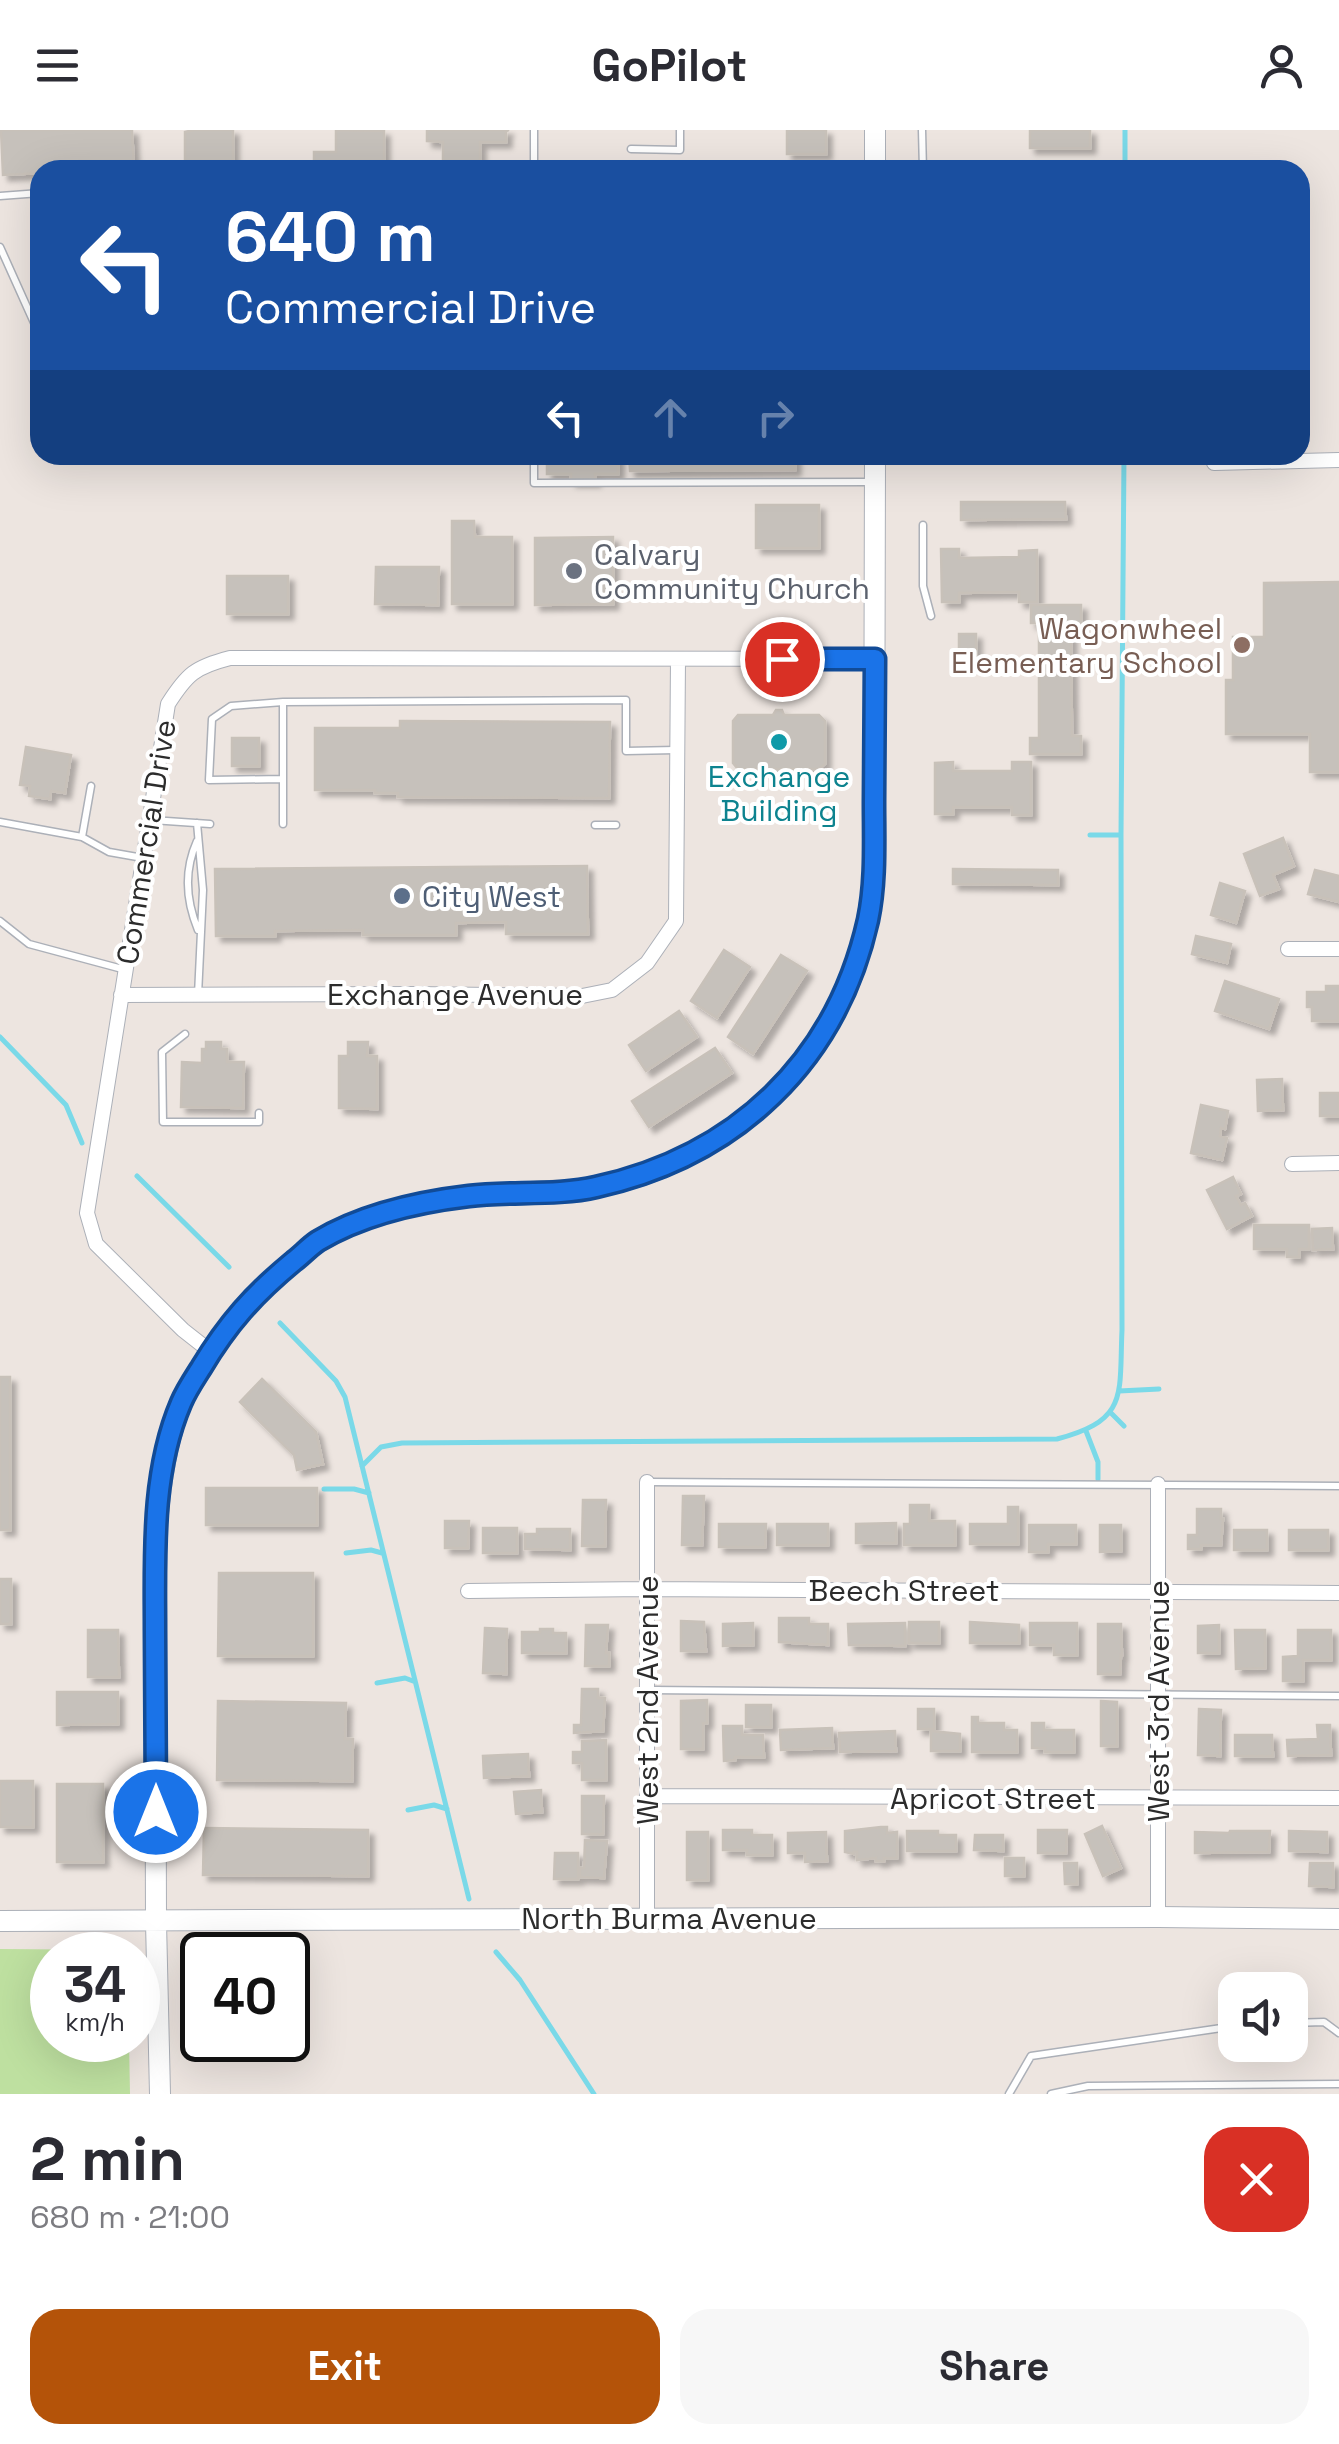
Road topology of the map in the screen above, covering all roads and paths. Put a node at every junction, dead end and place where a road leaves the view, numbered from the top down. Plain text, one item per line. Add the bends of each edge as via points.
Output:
1 (534, 130) edge
2 (680, 130) edge
3 (876, 130) edge
4 (922, 130) edge
5 (631, 149) dead end
6 (534, 160) edge
7 (876, 160) edge
8 (923, 160) edge
9 (30, 194) edge
10 (0, 196) edge
11 (0, 246) edge
12 (30, 314) edge
13 (1310, 459) edge
14 (1339, 460) edge
15 (534, 465) edge
16 (875, 465) edge
17 (874, 482) junction
18 (923, 525) dead end
19 (931, 616) dead end
20 (678, 659) junction
21 (875, 659) junction
22 (284, 702) junction
23 (678, 750) junction
24 (284, 779) junction
25 (90, 786) dead end
26 (148, 820) junction
27 (0, 822) edge
28 (197, 823) junction
29 (210, 824) dead end
30 (283, 824) dead end
31 (595, 825) dead end
32 (616, 825) dead end
33 (82, 837) junction
34 (199, 837) junction
35 (143, 858) junction
36 (0, 921) edge
37 (201, 936) junction
38 (1339, 949) edge
39 (1288, 950) dead end
40 (126, 970) junction
41 (198, 995) junction
42 (121, 996) junction
43 (186, 1034) dead end
44 (259, 1113) dead end
45 (1292, 1164) dead end
46 (1339, 1164) edge
47 (210, 1352) junction
48 (648, 1482) joint
49 (1158, 1484) junction
50 (1339, 1486) edge
51 (647, 1589) junction
52 (468, 1591) dead end
53 (1158, 1592) junction
54 (1339, 1593) edge
55 (647, 1690) junction
56 (1158, 1696) junction
57 (1339, 1696) edge
58 (647, 1796) junction
59 (1158, 1798) junction
60 (1339, 1798) edge
61 (1158, 1917) junction
62 (647, 1918) junction
63 (1339, 1919) edge
64 (0, 1920) edge
65 (156, 1922) junction
66 (1308, 2022) edge
67 (1218, 2029) edge
68 (1339, 2033) edge
69 (1339, 2084) edge
70 (160, 2094) edge
71 (1009, 2094) edge
72 (1051, 2094) edge

1 - 6 lane
2 - 5 lane via 680,150
3 - 7 street
4 - 8 lane
9 - 10 lane
11 - 12 lane
13 - 14 street
15 - 17 lane via 534,483
16 - 17 street
17 - 21 street
18 - 19 lane
20 - 21 street, Commercial Drive
20 - 23 street, Exchange Avenue
20 - 26 street, Commercial Drive via 230,658 205,665 183,680 168,704
21 - 47 street via 868,917 846,991 775,1094 697,1152 650,1172 592,1188 414,1204 359,1222 317,1242 262,1287
22 - 23 lane via 626,700 626,751
22 - 24 lane
22 - 24 lane via 231,706 212,719 209,780
23 - 41 street, Exchange Avenue via 676,920 647,963 612,990 582,996
24 - 30 lane
25 - 33 lane
26 - 28 lane
26 - 35 street, Commercial Drive
27 - 33 lane
28 - 29 lane
28 - 34 lane
31 - 32 lane
33 - 35 lane via 109,852
34 - 37 lane
34 - 37 lane via 188,879 189,908
35 - 40 street, Commercial Drive
36 - 40 lane via 29,944
37 - 41 lane
38 - 39 street
40 - 42 street, Commercial Drive
41 - 42 street, Exchange Avenue
42 - 47 street, Commercial Drive via 87,1213 96,1244
43 - 44 lane via 162,1052 162,1122 258,1122
45 - 46 street
47 - 65 street via 181,1402 158,1496
48 - 49 lane
48 - 51 street, West 2nd Avenue
49 - 50 lane
49 - 53 street, West 3rd Avenue
51 - 52 street, Beech Street
51 - 53 street, Beech Street
51 - 55 street, West 2nd Avenue
53 - 54 street, Beech Street
53 - 56 street, West 3rd Avenue
55 - 56 lane
55 - 58 street, West 2nd Avenue
56 - 57 lane
56 - 59 street, West 3rd Avenue
58 - 59 street, Apricot Street
58 - 62 street, West 2nd Avenue
59 - 60 street, Apricot Street
59 - 61 street, West 3rd Avenue
61 - 62 street, North Burma Avenue
61 - 63 street, North Burma Avenue
62 - 65 street, North Burma Avenue
64 - 65 street, North Burma Avenue
65 - 70 street
66 - 68 lane via 1324,2022
67 - 71 lane via 1032,2056
69 - 72 lane via 1088,2086

